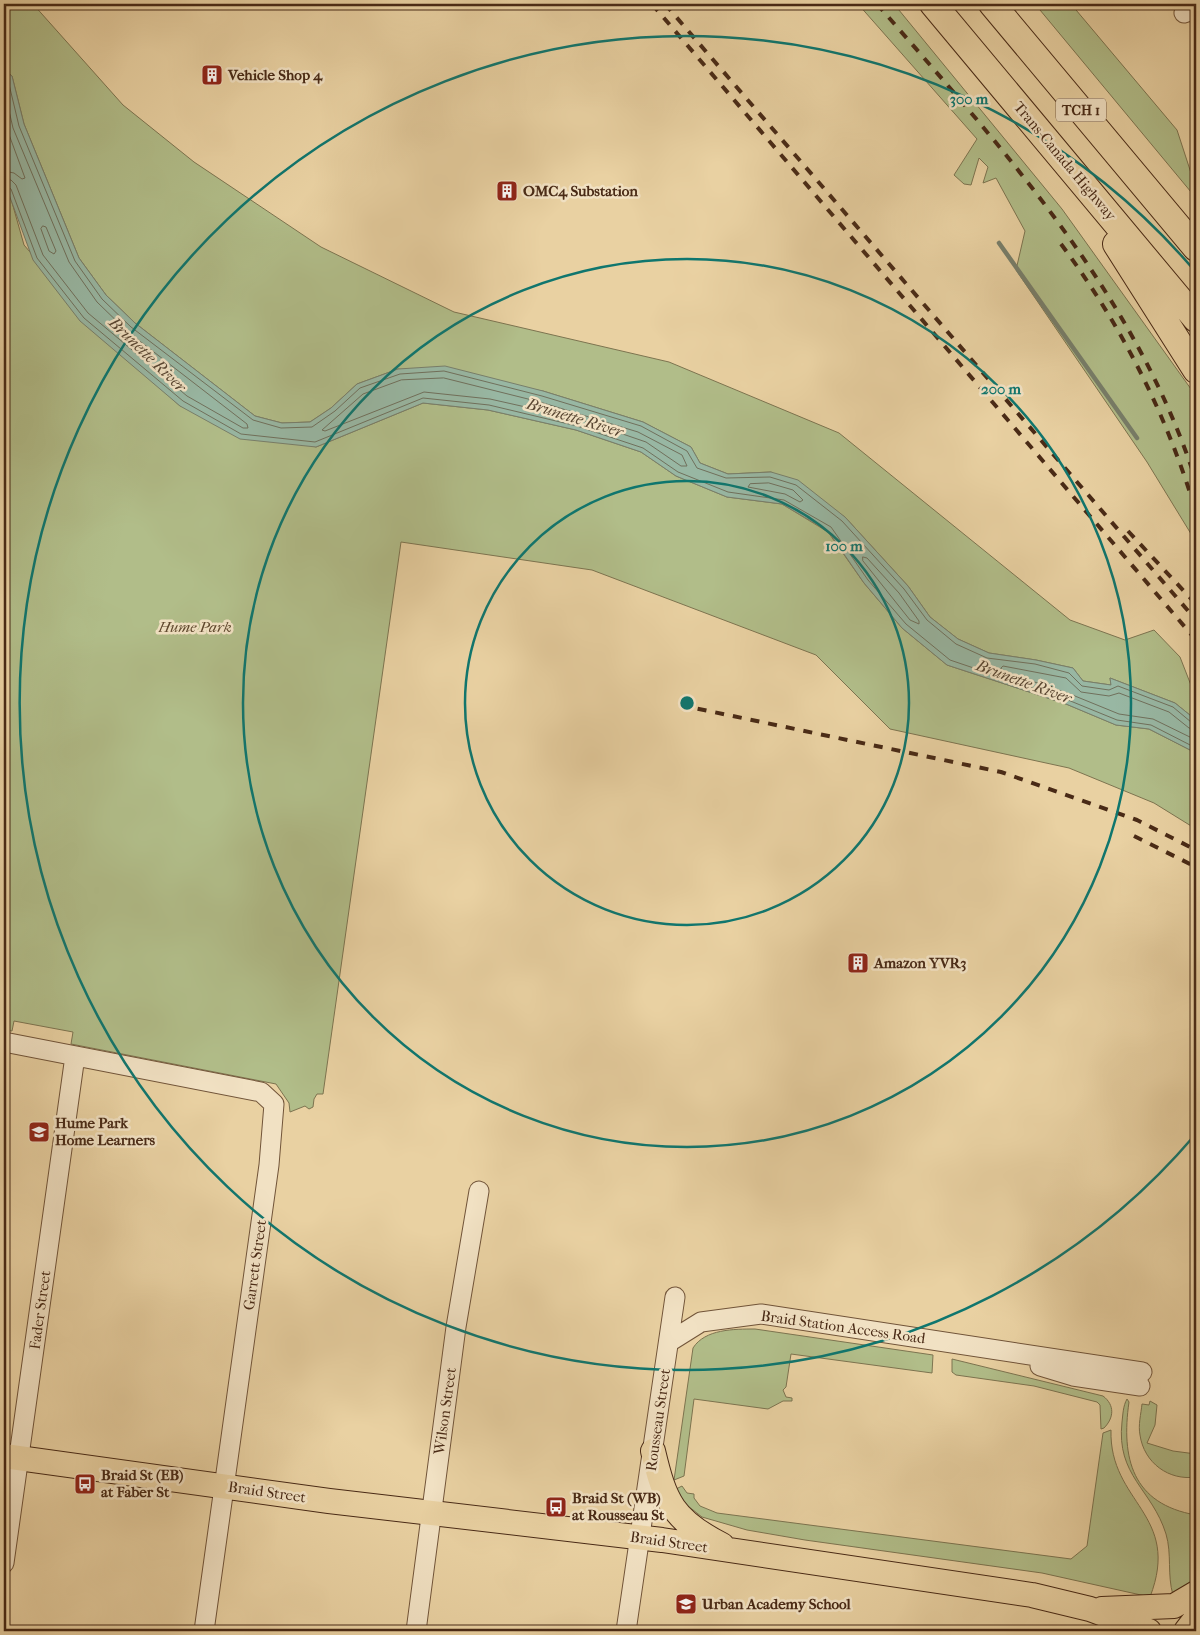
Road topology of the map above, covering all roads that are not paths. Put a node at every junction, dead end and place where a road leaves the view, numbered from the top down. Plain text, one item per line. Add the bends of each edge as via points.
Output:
1 (933, 4) edge
2 (992, 4) edge
3 (1055, 149) junction
4 (1170, 216) junction
5 (1196, 243) edge
6 (1196, 248) edge
7 (1196, 319) edge
8 (1196, 370) edge
9 (4, 1042) edge
10 (75, 1056) junction
11 (478, 1191) dead end
12 (675, 1297) dead end
13 (669, 1342) junction
14 (1141, 1379) dead end
15 (654, 1451) junction
16 (11, 1457) edge
17 (224, 1486) junction
18 (432, 1514) junction
19 (641, 1538) junction
20 (732, 1551) junction
21 (4, 1563) edge
22 (1196, 1593) edge
23 (1090, 1609) junction
24 (1196, 1618) edge
25 (204, 1631) edge
26 (416, 1631) edge
27 (626, 1631) edge
28 (1110, 1631) edge
29 (1149, 1631) edge
30 (1186, 1631) edge

1 - 3 highway, Trans-Canada Highway / TCH 1
2 - 4 highway, TCH 1
3 - 7 highway, Trans-Canada Highway / TCH 1
3 - 8 highway
4 - 5 highway
4 - 6 highway, TCH 1
9 - 10 street
10 - 16 street, Fader Street
10 - 17 street, Garrett Street via 261,1092 274,1104 269,1165
11 - 18 street, Wilson Street via 456,1327
12 - 13 street, Rousseau Street
13 - 14 street, Braid Station Access Road via 701,1322 761,1314 962,1344 1073,1376
13 - 15 street, Rousseau Street
15 - 19 street, Rousseau Street
15 - 20 main road via 664,1493 675,1511 696,1530
16 - 17 main road, Braid Street
16 - 21 street, Fader Street
17 - 18 main road, Braid Street
17 - 25 street, Garrett Street
18 - 19 main road, Braid Street
18 - 26 street, Wilson Street
19 - 20 main road, Braid Street
19 - 27 street, Rousseau Street
20 - 23 main road, Braid Street via 1032,1595
22 - 23 main road via 1174,1606
23 - 28 main road
23 - 29 main road, Braid Street
24 - 30 main road

